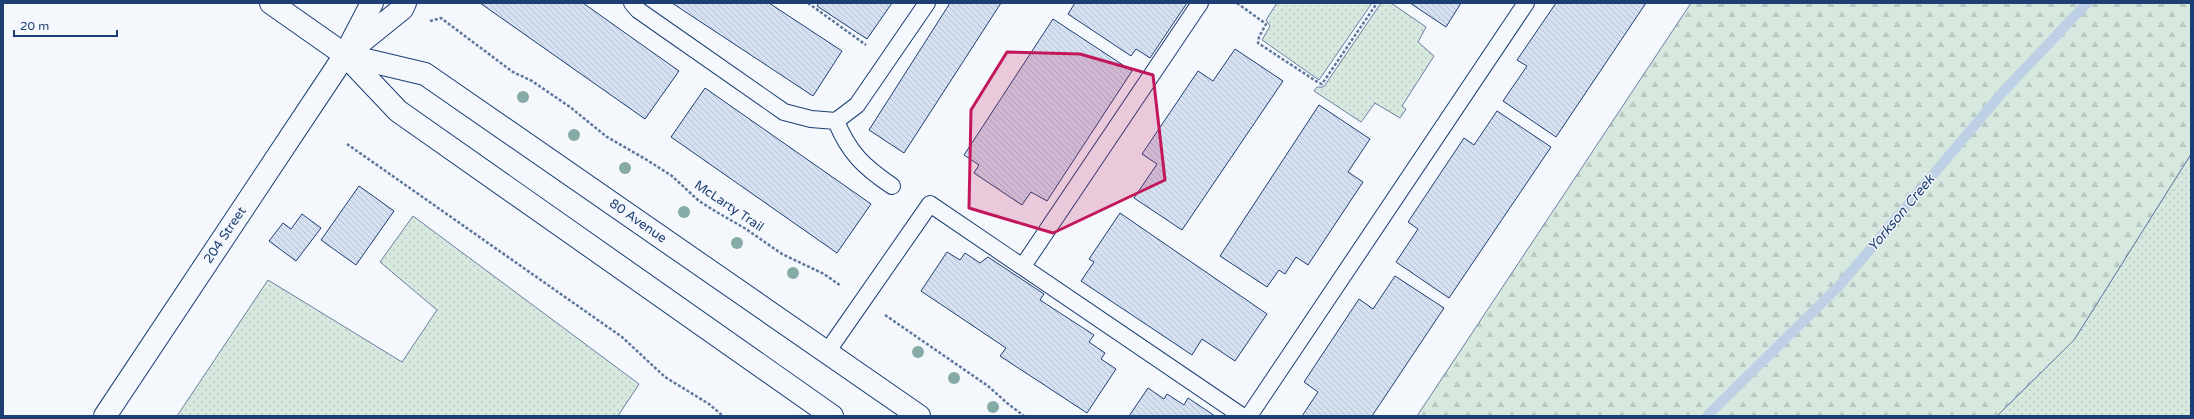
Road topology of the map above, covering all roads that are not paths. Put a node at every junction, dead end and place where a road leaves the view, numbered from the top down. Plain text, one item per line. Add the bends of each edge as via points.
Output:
1 (271, 3) edge
2 (372, 3) edge
3 (405, 3) edge
4 (632, 3) edge
5 (927, 3) edge
6 (1200, 3) edge
7 (1526, 3) edge
8 (345, 55) junction
9 (836, 121) junction
10 (892, 186) dead end
11 (1023, 266) junction
12 (827, 352) junction
13 (105, 416) edge
14 (832, 416) edge
15 (919, 416) edge
16 (1242, 416) edge
17 (1248, 416) edge

1 - 8 main road, 80 Avenue
2 - 8 main road, 204 Street
3 - 8 main road, 204 Street via 402,9
4 - 9 lane via 638,10 784,112 811,119
5 - 9 lane via 857,104
6 - 11 lane
7 - 17 lane
8 - 12 main road, 80 Avenue via 425,74
8 - 13 main road, 204 Street
8 - 14 main road, 80 Avenue via 398,111
9 - 10 lane via 845,142 858,160
11 - 12 lane via 930,204
11 - 16 lane
12 - 15 main road, 80 Avenue

